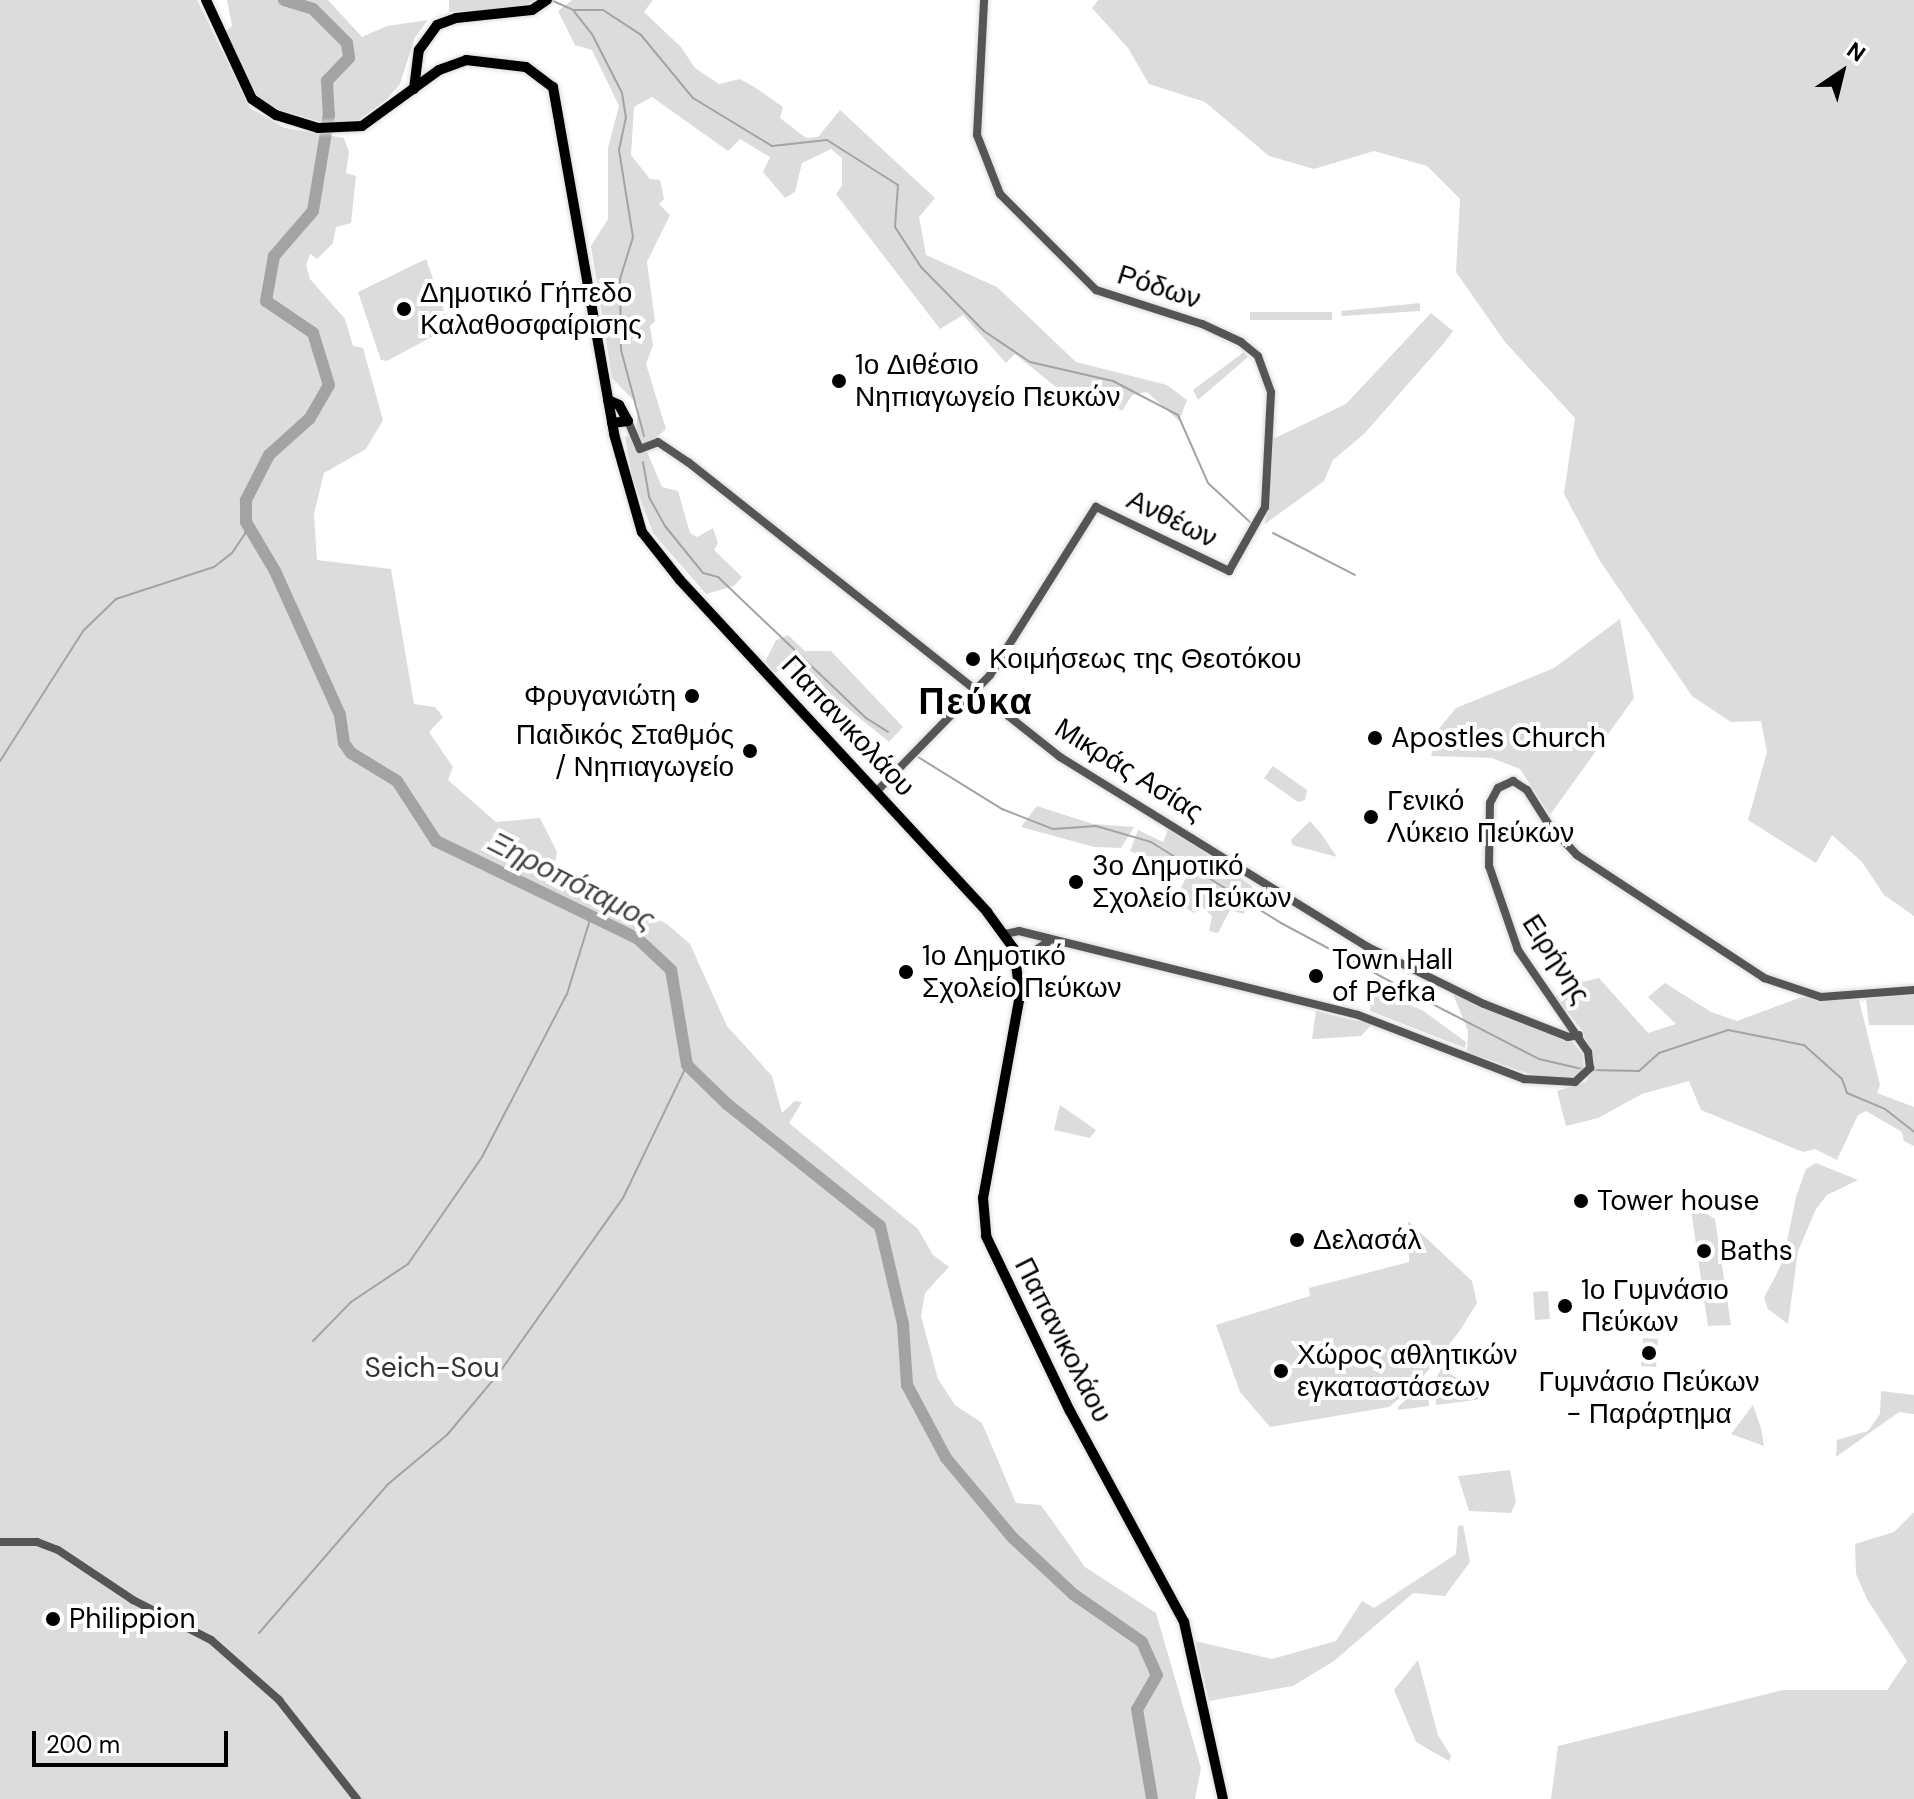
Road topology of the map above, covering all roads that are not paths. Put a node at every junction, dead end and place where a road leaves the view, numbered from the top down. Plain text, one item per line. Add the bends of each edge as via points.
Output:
1 (206, 0) edge
2 (984, 0) edge
3 (546, 2) edge
4 (414, 89) junction
5 (608, 400) junction
6 (623, 410) junction
7 (611, 418) junction
8 (628, 421) junction
9 (1229, 571) joint
10 (978, 690) junction
11 (876, 792) junction
12 (1005, 934) junction
13 (1048, 942) junction
14 (1018, 962) junction
15 (1914, 990) edge
16 (1364, 1017) junction
17 (1579, 1035) junction
18 (0, 1542) edge
19 (357, 1799) edge
20 (1223, 1799) edge

1 - 4 main road, Παπανικολάου via 250,96 271,113 336,130 368,123
2 - 9 street, Ρόδων via 977,135 985,164 1008,206 1096,290 1153,304 1238,340 1267,372 1271,408 1265,512
3 - 4 main road via 521,12 456,18 437,25 419,50
4 - 5 main road, Παπανικολάου via 443,67 478,59 532,69 553,87
5 - 6 main road
5 - 7 main road, Παπανικολάου
6 - 7 main road
6 - 8 main road
7 - 8 main road
7 - 11 main road, Παπανικολάου via 627,494 652,549
8 - 10 street, Μικράς Ασίας via 641,449 658,442
9 - 10 street, Ανθέων via 1096,507
10 - 11 street
10 - 17 street, Μικράς Ασίας via 1060,757 1366,946 1495,1008 1566,1036
11 - 12 main road, Παπανικολάου
12 - 13 street, Ειρήνης
12 - 14 main road, Παπανικολάου
12 - 16 street, Ειρήνης via 1021,931
13 - 14 street
13 - 16 street, Ειρήνης
14 - 20 main road, Παπανικολάου via 1019,1000 983,1198 986,1236 1070,1411 1182,1616 1197,1664
15 - 17 street, Ειρήνης via 1821,997 1764,978 1577,855 1525,788 1508,782 1495,791 1487,818 1488,859 1499,906 1526,963
16 - 17 street, Ειρήνης via 1524,1079 1561,1085 1588,1072
18 - 19 street via 37,1542 58,1550 133,1600 211,1640 273,1693

